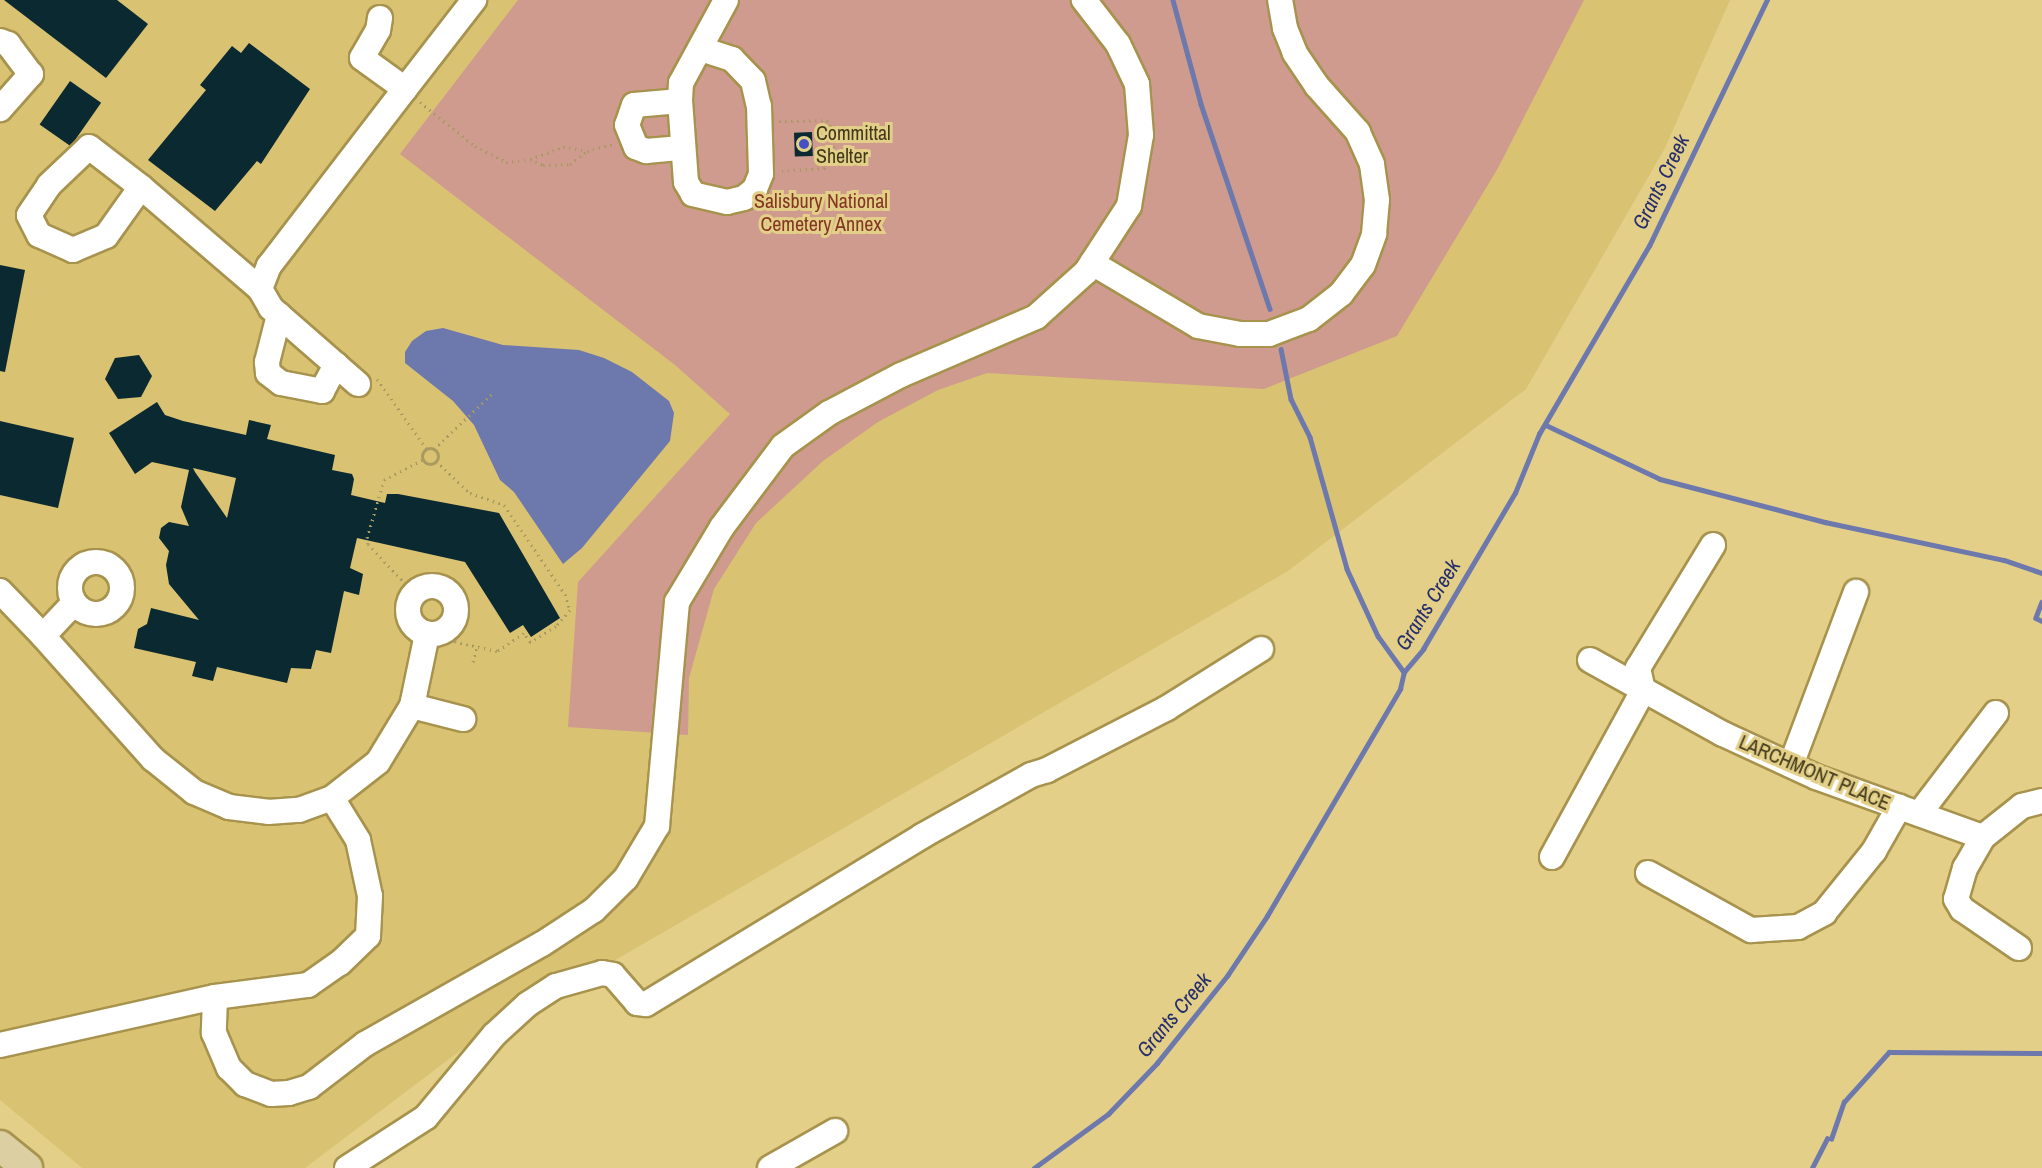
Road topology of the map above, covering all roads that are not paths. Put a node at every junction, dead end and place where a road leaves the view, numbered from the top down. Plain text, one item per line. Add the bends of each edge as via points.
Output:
1 (474, 0) edge
2 (726, 0) edge
3 (1084, 0) edge
4 (1280, 0) edge
5 (380, 18) dead end
6 (0, 41) edge
7 (701, 49) junction
8 (405, 89) junction
9 (680, 101) junction
10 (0, 109) edge
11 (682, 148) junction
12 (141, 187) junction
13 (1092, 263) junction
14 (260, 289) junction
15 (279, 315) junction
16 (336, 365) junction
17 (366, 381) road end
18 (1713, 545) dead end
19 (0, 591) edge
20 (1856, 592) dead end
21 (74, 603) dead end
22 (435, 633) junction
23 (43, 636) junction
24 (1261, 649) dead end
25 (1590, 660) dead end
26 (1643, 692) junction
27 (412, 706) junction
28 (1996, 713) dead end
29 (463, 719) dead end
30 (1791, 765) junction
31 (332, 798) junction
32 (2042, 801) edge
33 (1909, 811) junction
34 (1983, 837) junction
35 (1552, 857) dead end
36 (1648, 873) dead end
37 (2019, 948) dead end
38 (215, 997) junction
39 (0, 1046) edge
40 (835, 1131) dead end
41 (0, 1146) edge
42 (27, 1168) edge
43 (347, 1168) edge
44 (770, 1168) edge

1 - 8 street
2 - 7 street
3 - 13 street via 1118,44 1137,84 1142,135 1129,206
4 - 13 street via 1284,28 1295,53 1317,86 1358,132 1372,164 1377,200 1374,234 1364,265 1341,294 1309,319 1269,334 1240,334 1198,326
5 - 8 street via 378,30 362,58
6 - 10 street via 8,44 31,74
7 - 9 street via 681,83
7 - 11 street via 732,59 753,81 760,122 761,172 755,189 744,198 727,202 693,194 686,182
8 - 14 street via 269,266
9 - 11 street
9 - 11 street via 634,105 627,125 636,147 646,151
12 - 12 street via 106,236 73,250 39,235 30,215 49,184 89,147
12 - 14 street
13 - 38 street via 1036,317 901,375 829,413 783,446 722,527 677,602 657,826 626,878 594,910 543,944 365,1044 309,1087 289,1093 271,1094 245,1084 229,1068 214,1033
14 - 15 street
15 - 16 street
15 - 16 street via 267,362 268,373 281,383 322,391
16 - 17 street
18 - 26 street via 1638,668
19 - 23 street
20 - 30 street
21 - 23 street
22 - 22 street via 409,619 408,604 414,593 431,585 452,596 457,612
22 - 27 street
23 - 31 street via 153,759 194,792 229,807 268,812 299,810
24 - 43 street via 1167,708 1031,775 922,836 646,1004 637,1003 613,975 602,973 556,986 528,1004 494,1035 426,1117
25 - 26 street, LARCHMONT PLACE
26 - 30 street, LARCHMONT PLACE
26 - 35 street
27 - 29 street
27 - 31 street via 378,762
28 - 33 street
30 - 33 street, LARCHMONT PLACE
31 - 38 street via 357,840 370,896 368,936 340,963 308,985
32 - 34 street via 2022,806
33 - 34 street, LARCHMONT PLACE
33 - 36 street via 1824,913 1798,927 1750,930
34 - 37 street via 1965,868 1956,898 1962,909
38 - 39 street
40 - 44 street
41 - 42 main road

